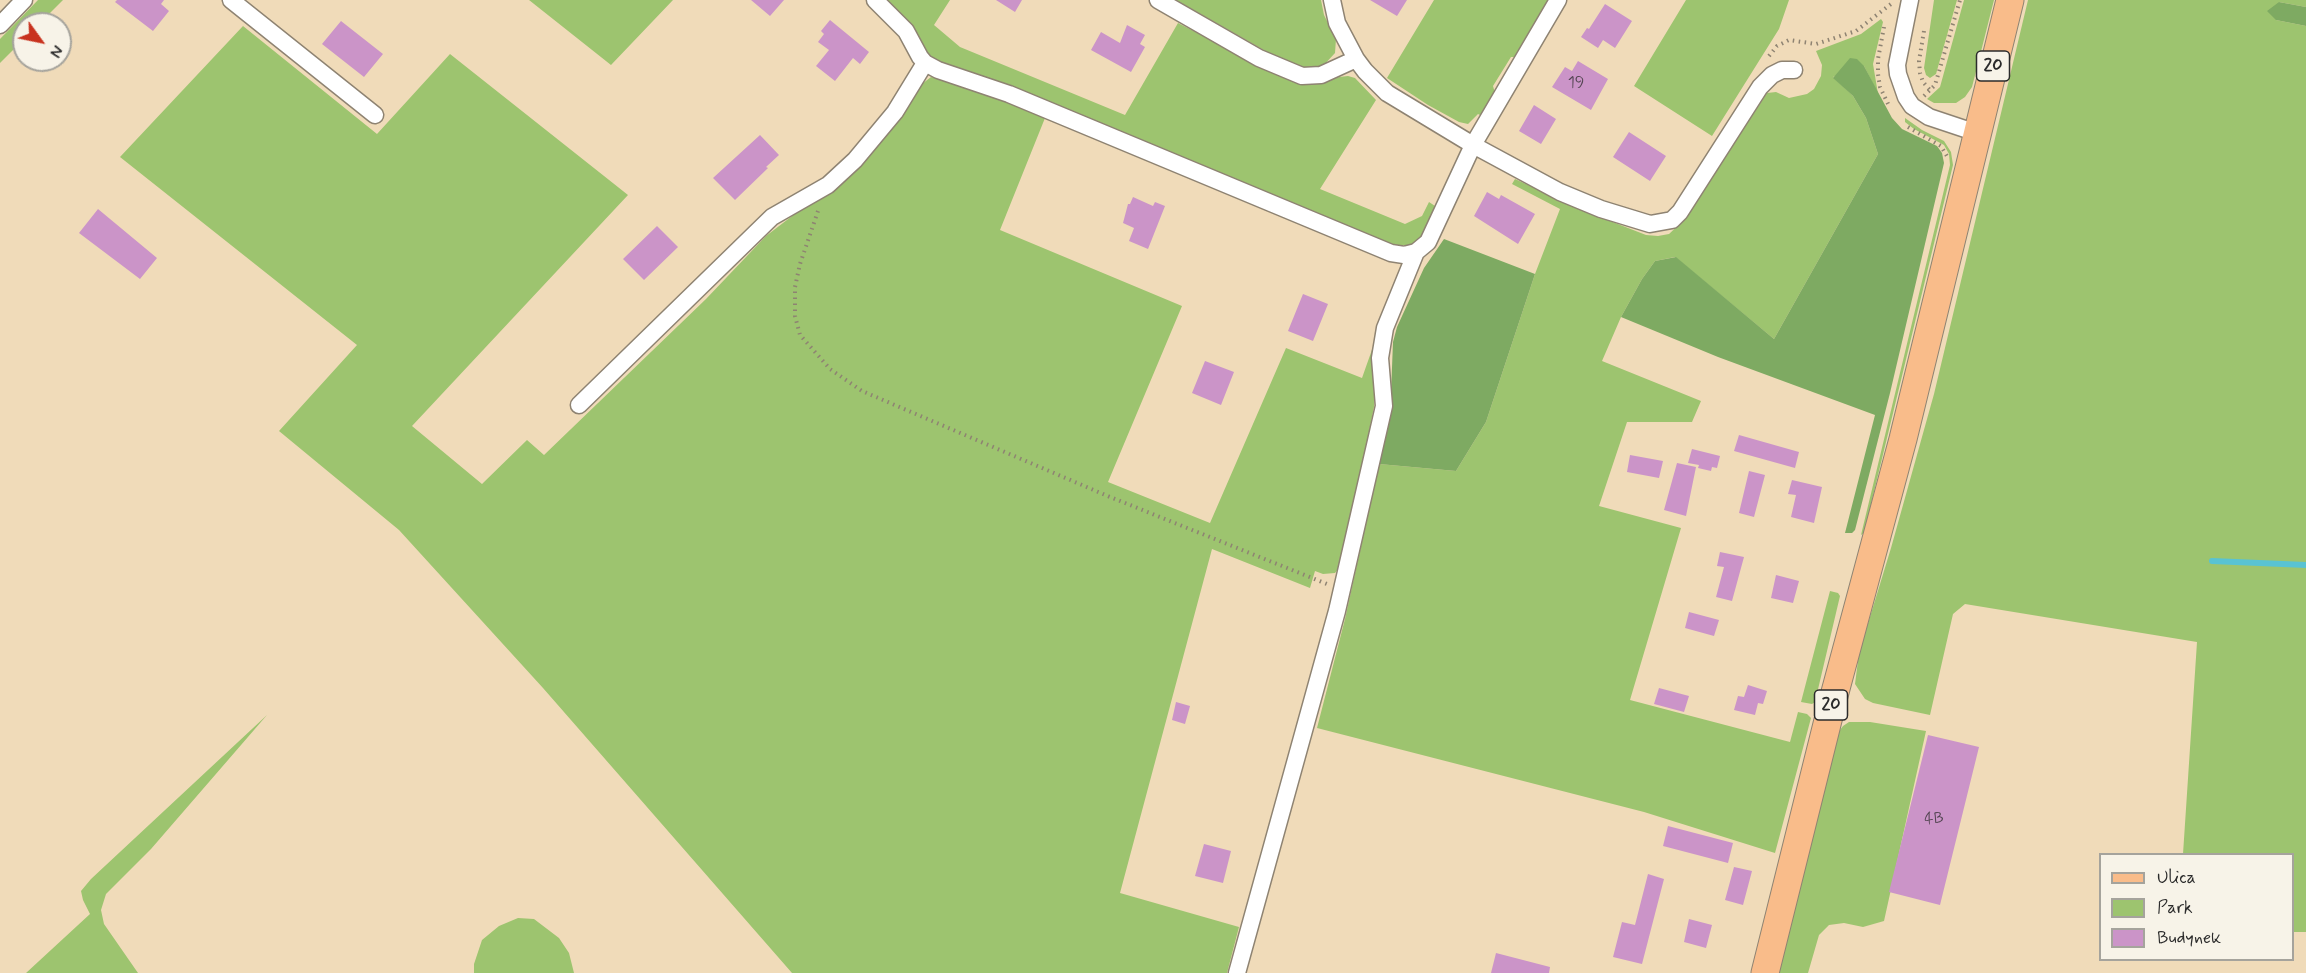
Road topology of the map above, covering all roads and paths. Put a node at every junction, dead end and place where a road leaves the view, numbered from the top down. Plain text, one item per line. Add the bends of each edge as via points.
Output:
1 (24, 0) edge
2 (231, 0) edge
3 (875, 0) edge
4 (1158, 0) edge
5 (1332, 0) edge
6 (1558, 0) edge
7 (1910, 0) edge
8 (1960, 0) edge
9 (2010, 0) edge
10 (1890, 4) dead end
11 (0, 25) edge
12 (1924, 28) dead end
13 (1767, 58) dead end
14 (1356, 59) junction
15 (925, 63) junction
16 (1794, 70) dead end
17 (375, 115) dead end
18 (1977, 133) junction
19 (1473, 145) junction
20 (828, 185) junction
21 (1416, 252) junction
22 (579, 405) dead end
23 (1341, 590) junction
24 (1237, 973) edge
25 (1765, 973) edge

1 - 11 street
2 - 17 street
3 - 15 street via 906,31
4 - 14 street via 1260,58 1302,76 1321,75
5 - 14 street via 1337,22
6 - 19 street
7 - 18 street via 1897,65 1906,98 1929,117
8 - 12 path via 1935,85 1930,90 1920,73
9 - 18 main road, 20
10 - 13 path via 1856,32 1816,44 1789,40
14 - 19 street via 1387,93
15 - 20 street via 895,112
15 - 21 street via 1009,94 1391,253
16 - 19 street via 1772,75 1760,87 1680,212 1662,223 1636,221 1601,209 1560,192
18 - 25 main road, 20 via 1903,439
19 - 21 street via 1428,242
20 - 22 street via 772,217
20 - 23 path via 800,264 795,316 801,335 830,369 862,391
21 - 23 street via 1385,328 1380,358 1384,406
23 - 24 street

